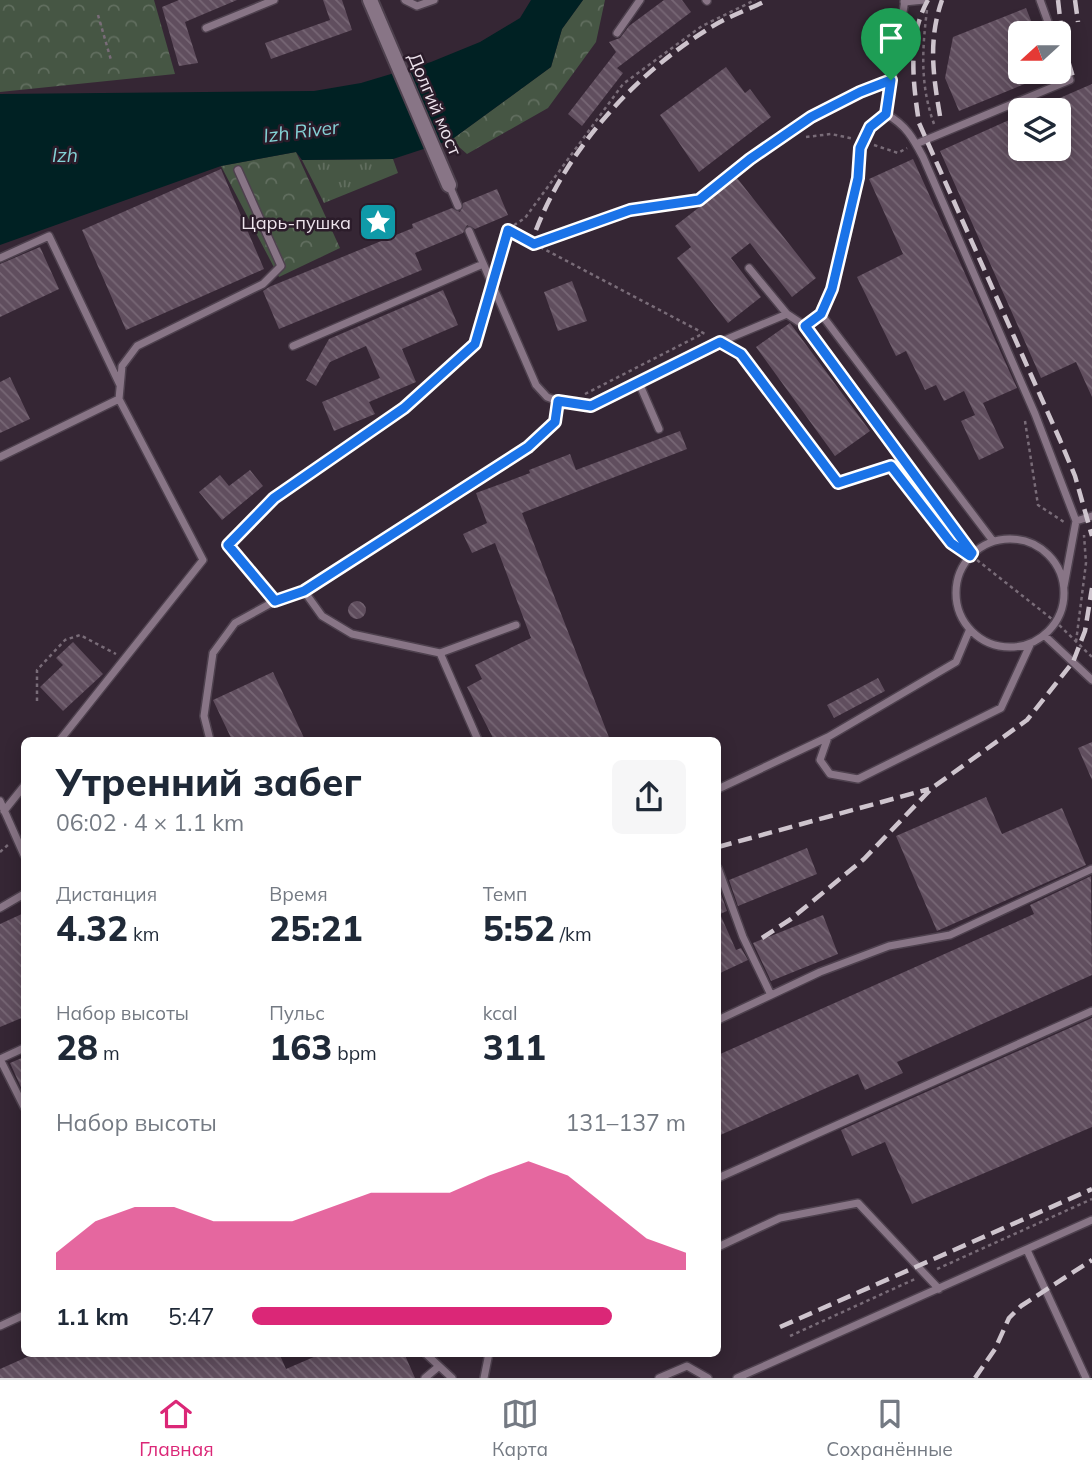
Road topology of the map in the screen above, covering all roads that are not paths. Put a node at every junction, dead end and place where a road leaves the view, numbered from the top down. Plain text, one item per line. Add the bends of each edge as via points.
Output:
1 (274, 0) edge
2 (370, 0) edge
3 (405, 0) edge
4 (434, 0) edge
5 (640, 0) edge
6 (926, 0) edge
7 (1040, 0) edge
8 (905, 1) edge
9 (1048, 21) edge
10 (206, 28) dead end
11 (617, 33) dead end
12 (891, 80) junction
13 (1060, 84) edge
14 (886, 114) junction
15 (782, 139) road end
16 (916, 144) junction
17 (238, 170) dead end
18 (449, 185) joint
19 (458, 206) dead end
20 (469, 231) dead end
21 (0, 258) edge
22 (483, 264) junction
23 (749, 268) dead end
24 (787, 314) junction
25 (821, 314) junction
26 (805, 326) junction
27 (293, 346) dead end
28 (639, 383) junction
29 (120, 386) junction
30 (119, 400) junction
31 (558, 401) junction
32 (659, 429) dead end
33 (0, 457) edge
34 (1092, 516) edge
35 (1076, 521) junction
36 (993, 541) junction
37 (971, 554) junction
38 (1065, 586) junction
39 (304, 591) junction
40 (516, 625) dead end
41 (969, 631) junction
42 (1045, 636) junction
43 (1030, 645) junction
44 (440, 653) junction
45 (1092, 680) edge
46 (62, 737) edge
47 (209, 737) edge
48 (477, 737) edge
49 (828, 737) junction
50 (721, 788) edge
51 (21, 790) edge
52 (0, 802) edge
53 (4, 811) junction
54 (21, 848) edge
55 (1092, 869) edge
56 (721, 876) edge
57 (21, 896) edge
58 (0, 908) edge
59 (771, 995) junction
60 (1092, 1011) edge
61 (721, 1019) edge
62 (21, 1049) edge
63 (21, 1101) edge
64 (721, 1177) edge
65 (1092, 1220) edge
66 (721, 1246) edge
67 (1027, 1250) junction
68 (939, 1289) junction
69 (21, 1316) edge
70 (0, 1326) edge
71 (429, 1357) edge
72 (488, 1357) edge
73 (438, 1367) junction
74 (425, 1378) edge
75 (452, 1378) edge
76 (484, 1378) edge
77 (659, 1378) edge
78 (708, 1378) edge
79 (737, 1378) edge
80 (1086, 1378) edge

1 - 10 lane
2 - 18 street, Долгий мост
3 - 4 lane via 417,6
5 - 11 lane
6 - 8 lane
7 - 9 lane
8 - 12 lane
12 - 14 lane
12 - 15 lane via 811,117
13 - 16 lane
14 - 16 lane via 908,130
14 - 25 lane via 870,127 860,148 858,178 832,289
16 - 35 lane via 1035,414
17 - 29 lane via 281,266 263,284 137,346 122,366
18 - 19 lane
20 - 22 lane
21 - 29 lane via 49,236
22 - 27 lane
22 - 31 lane via 536,385
23 - 24 lane
24 - 26 lane
24 - 28 lane
25 - 26 lane
25 - 36 lane
26 - 37 lane
28 - 31 lane via 591,406
28 - 32 lane
29 - 30 lane
30 - 33 lane
30 - 46 lane via 203,560
31 - 39 lane via 555,422 528,447
34 - 35 lane
35 - 38 lane
36 - 37 lane
36 - 38 lane via 1017,539 1039,547 1056,564
37 - 41 lane via 957,577 956,606
38 - 42 lane via 1057,623
39 - 44 lane via 321,616 352,634
39 - 47 lane via 235,624 213,653 204,716
40 - 44 lane
41 - 43 lane via 1000,648
41 - 49 lane via 956,662
42 - 43 lane
42 - 45 lane
43 - 49 lane via 1001,708 858,779 830,774 820,760
44 - 48 lane
49 - 50 lane
51 - 53 lane
52 - 53 lane
53 - 54 lane
55 - 59 lane via 950,935 889,946
56 - 59 lane
57 - 58 lane
59 - 61 lane
60 - 64 lane
62 - 63 lane via 0,1059
65 - 67 lane
66 - 68 lane via 780,1218 858,1203
67 - 68 lane
67 - 80 lane
68 - 79 lane
69 - 70 lane
71 - 73 lane
72 - 76 lane
73 - 74 lane
73 - 75 lane
77 - 78 lane via 687,1366

